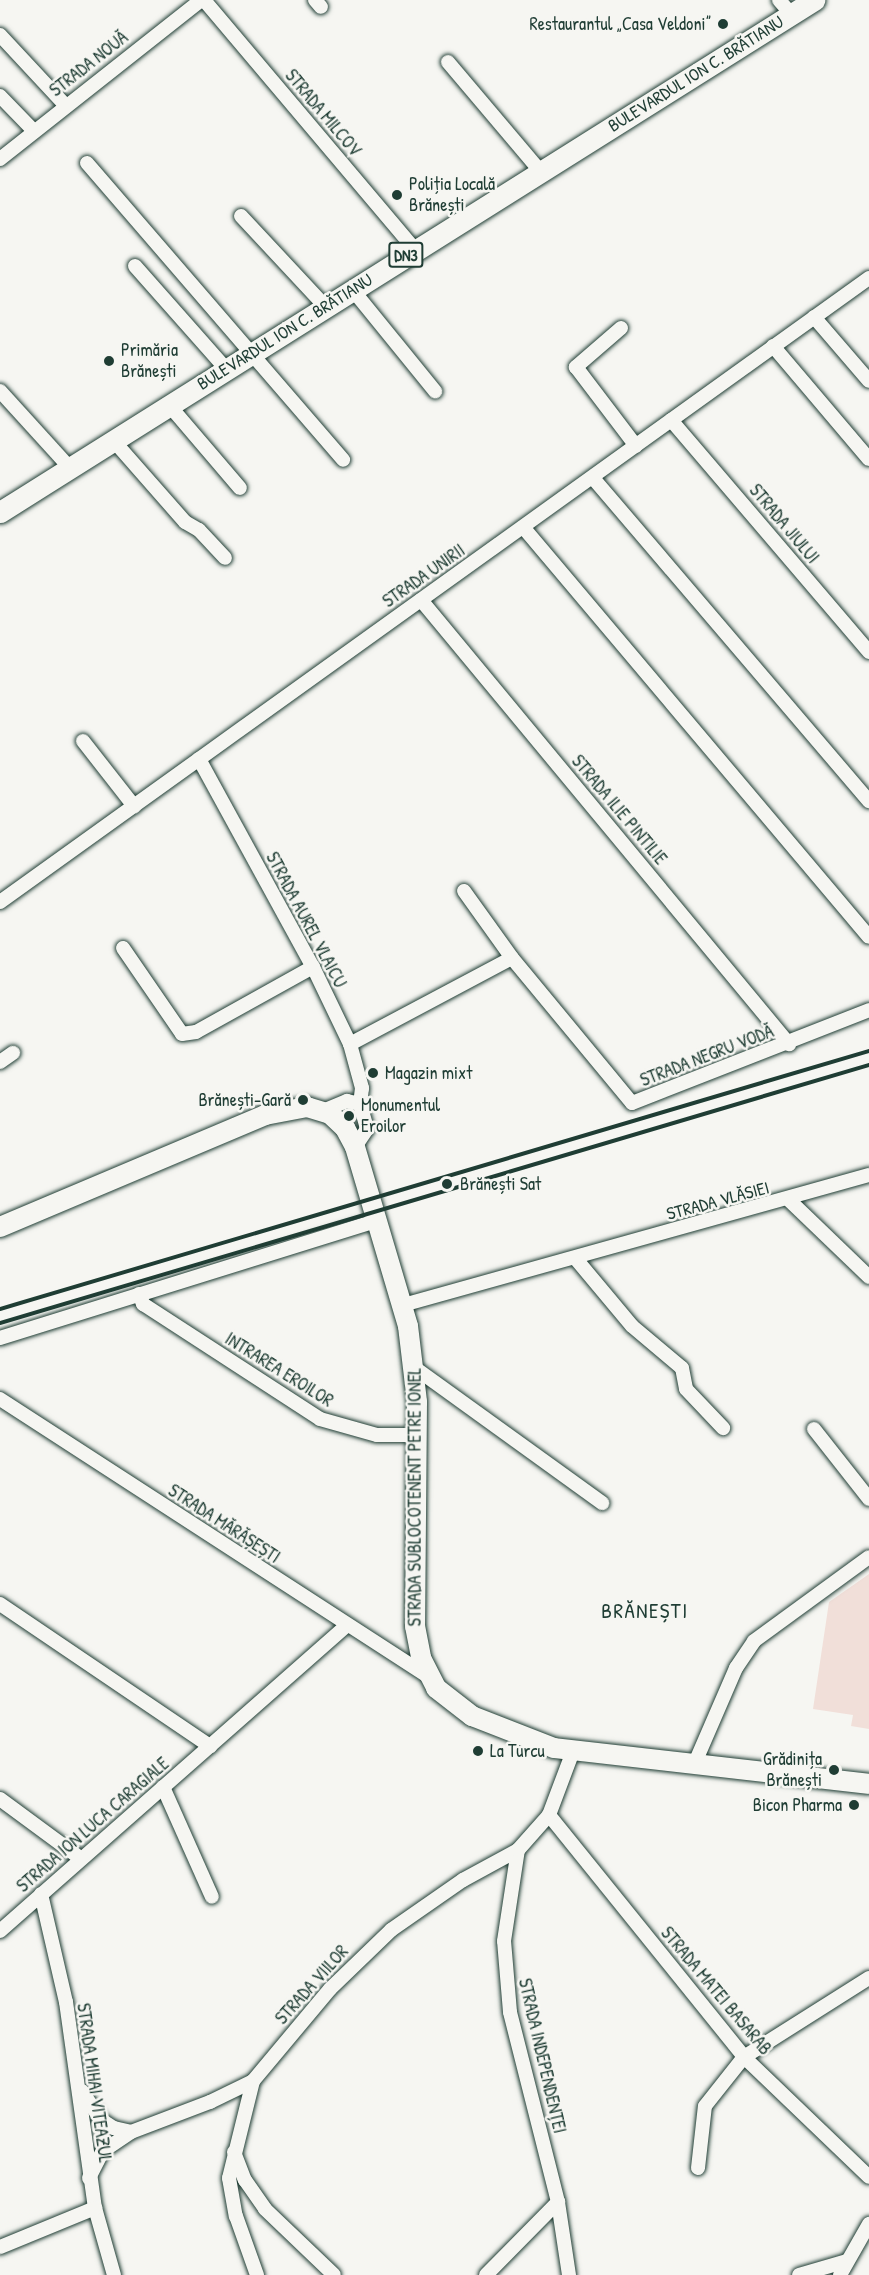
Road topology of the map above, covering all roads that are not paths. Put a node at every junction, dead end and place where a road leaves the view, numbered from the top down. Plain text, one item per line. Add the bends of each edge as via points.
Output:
1 (203, 0) edge
2 (814, 0) edge
3 (785, 7) edge
4 (0, 35) edge
5 (448, 62) dead end
6 (0, 96) edge
7 (65, 105) junction
8 (33, 130) junction
9 (0, 159) edge
10 (87, 163) dead end
11 (540, 171) junction
12 (242, 216) dead end
13 (415, 250) junction
14 (135, 266) dead end
15 (869, 278) edge
16 (352, 289) junction
17 (325, 306) junction
18 (814, 317) junction
19 (621, 328) dead end
20 (773, 346) junction
21 (253, 352) junction
22 (226, 369) junction
23 (869, 381) edge
24 (0, 391) edge
25 (435, 391) dead end
26 (169, 405) junction
27 (671, 420) junction
28 (113, 440) junction
29 (636, 446) junction
30 (869, 459) edge
31 (343, 460) dead end
32 (70, 468) junction
33 (593, 478) junction
34 (240, 488) dead end
35 (0, 512) edge
36 (523, 527) junction
37 (225, 558) dead end
38 (422, 600) junction
39 (869, 652) edge
40 (83, 741) dead end
41 (199, 759) junction
42 (869, 801) edge
43 (134, 806) junction
44 (464, 891) dead end
45 (2, 897) edge
46 (869, 937) edge
47 (123, 948) dead end
48 (512, 958) junction
49 (313, 967) junction
50 (869, 1010) edge
51 (350, 1044) junction
52 (789, 1044) junction
53 (13, 1053) dead end
54 (0, 1062) edge
55 (360, 1104) junction
56 (323, 1111) junction
57 (356, 1147) junction
58 (869, 1175) edge
59 (789, 1200) junction
60 (378, 1220) junction
61 (0, 1227) edge
62 (576, 1259) junction
63 (869, 1277) edge
64 (139, 1294) junction
65 (403, 1305) junction
66 (0, 1338) edge
67 (415, 1368) junction
68 (0, 1399) edge
69 (723, 1428) dead end
70 (814, 1428) dead end
71 (417, 1435) junction
72 (869, 1499) edge
73 (602, 1503) dead end
74 (869, 1557) edge
75 (0, 1604) edge
76 (346, 1626) junction
77 (429, 1677) junction
78 (210, 1746) junction
79 (573, 1751) junction
80 (693, 1765) junction
81 (869, 1784) edge
82 (163, 1787) junction
83 (0, 1799) edge
84 (549, 1815) junction
85 (518, 1850) junction
86 (80, 1858) junction
87 (41, 1894) junction
88 (212, 1897) dead end
89 (0, 1930) edge
90 (869, 1978) edge
91 (744, 2056) junction
92 (252, 2081) junction
93 (78, 2082) junction
94 (131, 2132) junction
95 (234, 2152) junction
96 (698, 2168) dead end
97 (869, 2176) edge
98 (89, 2178) junction
99 (558, 2202) junction
100 (94, 2208) junction
101 (869, 2224) edge
102 (0, 2247) edge
103 (847, 2260) junction
104 (114, 2275) edge
105 (257, 2275) edge
106 (334, 2275) edge
107 (486, 2275) edge
108 (569, 2275) edge
109 (799, 2275) edge
110 (840, 2275) edge

1 - 7 street, STRADA NOUĂ
1 - 13 street, STRADA MILCOV
2 - 3 main road, BULEVARDUL ION C. BRĂTIANU / DN3
3 - 11 main road, BULEVARDUL ION C. BRĂTIANU / DN3
4 - 7 street
5 - 11 street
6 - 8 street
7 - 8 street, STRADA NOUĂ
8 - 9 street, STRADA NOUĂ
10 - 21 street
11 - 13 main road, BULEVARDUL ION C. BRĂTIANU / DN3
12 - 17 street
13 - 16 main road, BULEVARDUL ION C. BRĂTIANU / DN3
14 - 22 street
15 - 18 street, STRADA UNIRII
16 - 17 main road, BULEVARDUL ION C. BRĂTIANU / DN3
16 - 25 street
17 - 21 main road, BULEVARDUL ION C. BRĂTIANU / DN3
18 - 20 street, STRADA UNIRII
18 - 23 street
19 - 29 street via 576,368
20 - 27 street, STRADA UNIRII
20 - 30 street
21 - 22 main road, BULEVARDUL ION C. BRĂTIANU / DN3
21 - 31 street
22 - 26 main road, BULEVARDUL ION C. BRĂTIANU / DN3
24 - 32 street
26 - 28 main road, BULEVARDUL ION C. BRĂTIANU / DN3
26 - 34 street
27 - 29 street, STRADA UNIRII
27 - 39 street, STRADA JIULUI
28 - 32 main road, BULEVARDUL ION C. BRĂTIANU / DN3
28 - 37 street via 185,522 204,535
29 - 33 street, STRADA UNIRII
32 - 35 main road, BULEVARDUL ION C. BRĂTIANU / DN3
33 - 36 street, STRADA UNIRII
33 - 42 street
36 - 38 street, STRADA UNIRII
36 - 46 street
38 - 41 street, STRADA UNIRII
38 - 52 street, STRADA ILIE PINTILIE
40 - 43 street
41 - 43 street, STRADA UNIRII
41 - 49 street, STRADA AUREL VLAICU
43 - 45 street, STRADA UNIRII
44 - 48 street, STRADA NEGRU VODĂ
47 - 49 street via 182,1034 196,1032
48 - 51 street
48 - 52 street, STRADA NEGRU VODĂ via 632,1103
49 - 51 street, STRADA AUREL VLAICU
50 - 52 street, STRADA NEGRU VODĂ
51 - 55 street, STRADA AUREL VLAICU via 362,1088
53 - 54 street
55 - 56 street via 347,1101
55 - 57 street via 367,1129
56 - 57 main road, STRADA SUBLOCOTENENT PETRE IONEL via 341,1123
56 - 61 main road via 300,1108 265,1114
57 - 60 main road, STRADA SUBLOCOTENENT PETRE IONEL
58 - 59 street, STRADA VLĂSIEI
59 - 62 street, STRADA VLĂSIEI
59 - 63 street
60 - 64 street
60 - 65 main road, STRADA SUBLOCOTENENT PETRE IONEL
62 - 65 street, STRADA VLĂSIEI
62 - 69 street via 632,1326 682,1368 686,1389
64 - 66 street
64 - 71 street, INTRAREA EROILOR via 143,1304 320,1419 377,1434
65 - 67 main road, STRADA SUBLOCOTENENT PETRE IONEL
67 - 71 main road, STRADA SUBLOCOTENENT PETRE IONEL
67 - 73 street
68 - 76 street, STRADA MĂRĂȘEȘTI
70 - 72 street
71 - 77 main road, STRADA SUBLOCOTENENT PETRE IONEL via 415,1626
74 - 80 street via 754,1641 736,1668
75 - 78 street
76 - 77 street, STRADA MĂRĂȘEȘTI
76 - 78 street, STRADA ION LUCA CARAGIALE
77 - 79 main road, STRADA SUBLOCOTENENT PETRE IONEL via 446,1698 472,1716 534,1742
78 - 82 street, STRADA ION LUCA CARAGIALE
79 - 80 main road, STRADA SUBLOCOTENENT PETRE IONEL
79 - 84 street
80 - 81 main road, STRADA SUBLOCOTENENT PETRE IONEL
82 - 86 street, STRADA ION LUCA CARAGIALE
82 - 88 street
83 - 86 street
84 - 85 street
84 - 91 street, STRADA MATEI BASARAB
85 - 92 street, STRADA VIILOR via 463,1880 392,1930 330,1989
85 - 99 street, STRADA INDEPENDENȚEI via 504,1941 506,1987
86 - 87 street, STRADA ION LUCA CARAGIALE
87 - 89 street, STRADA ION LUCA CARAGIALE
87 - 93 street, STRADA MIHAI VITEAZUL via 66,2002
90 - 91 street
91 - 96 street via 705,2106
91 - 97 street, STRADA MATEI BASARAB
92 - 94 street, STRADA VIILOR via 210,2102
92 - 95 street
93 - 94 street via 100,2119
93 - 98 street, STRADA MIHAI VITEAZUL
94 - 98 street, STRADA VIILOR via 103,2151
95 - 105 street via 229,2178 231,2197
95 - 106 street via 245,2180 265,2208
98 - 100 street, STRADA MIHAI VITEAZUL
99 - 107 street
99 - 108 street, STRADA INDEPENDENȚEI
100 - 102 street
100 - 104 street, STRADA MIHAI VITEAZUL
101 - 103 street
103 - 109 street
103 - 110 street

